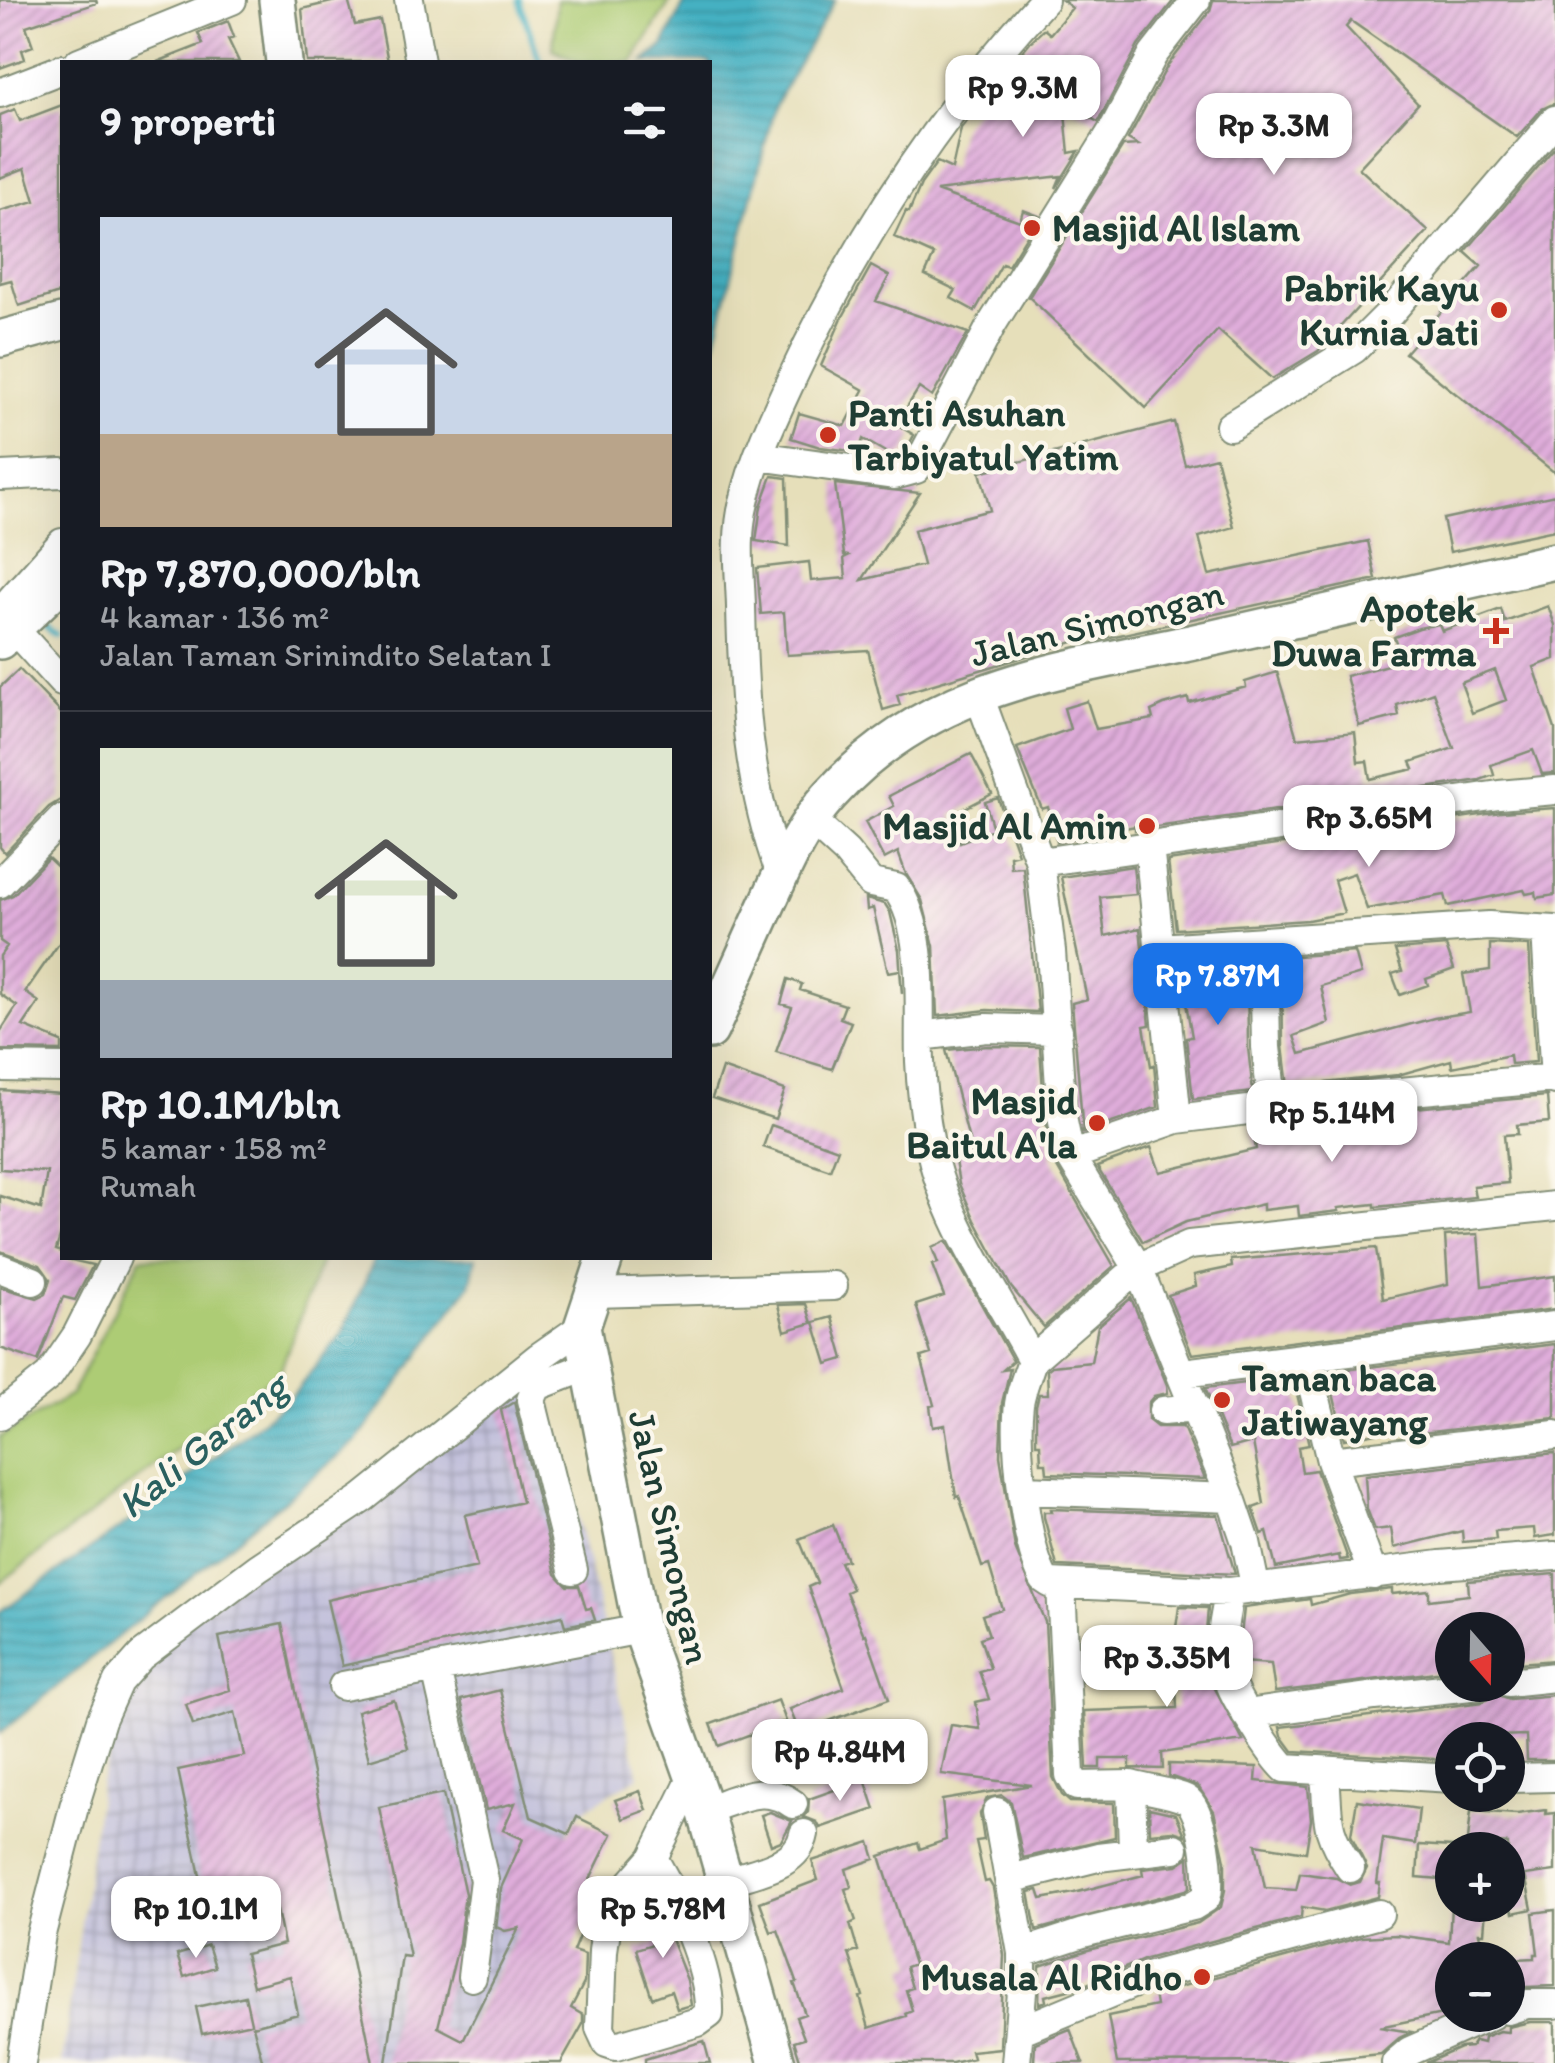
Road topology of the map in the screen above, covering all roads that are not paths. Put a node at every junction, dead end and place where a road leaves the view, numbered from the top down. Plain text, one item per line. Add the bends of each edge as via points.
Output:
1 (232, 0) edge
2 (277, 0) edge
3 (409, 0) edge
4 (1044, 0) edge
5 (1196, 0) edge
6 (84, 60) edge
7 (284, 60) edge
8 (420, 60) edge
9 (60, 70) edge
10 (0, 93) edge
11 (1555, 120) edge
12 (60, 323) edge
13 (0, 339) edge
14 (1230, 426) dead end
15 (758, 456) junction
16 (60, 473) edge
17 (1, 476) edge
18 (60, 549) edge
19 (1555, 561) edge
20 (48, 578) edge
21 (9, 624) edge
22 (60, 680) edge
23 (978, 692) junction
24 (1555, 790) edge
25 (811, 820) junction
26 (60, 821) edge
27 (1149, 846) junction
28 (1040, 862) junction
29 (781, 875) junction
30 (0, 882) edge
31 (1550, 930) edge
32 (1264, 941) junction
33 (1159, 948) junction
34 (712, 1027) edge
35 (1058, 1030) junction
36 (920, 1036) junction
37 (0, 1067) edge
38 (60, 1068) edge
39 (1555, 1079) edge
40 (1273, 1110) junction
41 (1177, 1120) junction
42 (1070, 1156) junction
43 (1555, 1206) edge
44 (115, 1260) edge
45 (604, 1260) edge
46 (0, 1268) edge
47 (1138, 1268) junction
48 (33, 1281) dead end
49 (833, 1286) dead end
50 (595, 1293) junction
51 (1555, 1326) edge
52 (582, 1327) junction
53 (1306, 1358) junction
54 (1032, 1360) junction
55 (589, 1366) junction
56 (1183, 1373) junction
57 (1196, 1408) junction
58 (1163, 1411) dead end
59 (0, 1415) edge
60 (1555, 1436) edge
61 (1331, 1460) junction
62 (1024, 1490) junction
63 (1232, 1498) junction
64 (1555, 1556) edge
65 (573, 1570) dead end
66 (1374, 1574) junction
67 (1060, 1584) junction
68 (1243, 1591) junction
69 (641, 1629) junction
70 (436, 1668) junction
71 (1555, 1676) edge
72 (1525, 1680) edge
73 (343, 1686) dead end
74 (1435, 1690) edge
75 (1246, 1714) junction
76 (1314, 1772) junction
77 (1555, 1776) edge
78 (1435, 1777) edge
79 (1525, 1777) edge
80 (1131, 1785) junction
81 (698, 1794) junction
82 (793, 1804) dead end
83 (997, 1812) dead end
84 (804, 1834) dead end
85 (1174, 1848) dead end
86 (1133, 1850) junction
87 (653, 1858) junction
88 (1350, 1868) dead end
89 (1010, 1879) junction
90 (725, 1882) junction
91 (1379, 1914) dead end
92 (1022, 1954) junction
93 (472, 1978) dead end
94 (1555, 2004) edge
95 (1525, 2005) edge
96 (1020, 2031) junction
97 (1452, 2032) edge
98 (21, 2063) edge
99 (777, 2063) edge
100 (1016, 2063) edge
101 (1396, 2063) edge

1 - 6 street
2 - 7 main road
3 - 8 street
4 - 15 street via 965,92 866,240 829,301
5 - 15 street via 1153,55 992,324 916,469 894,475
9 - 10 street
11 - 14 street via 1354,349
12 - 13 main road
15 - 29 street via 738,541 741,636 757,805
16 - 17 street
18 - 20 street
19 - 23 main road, Jalan Simongan
20 - 21 main road
21 - 22 street
23 - 25 main road, Jalan Simongan via 856,767
23 - 28 street
24 - 27 street
25 - 29 main road, Jalan Simongan
25 - 36 street via 871,884 899,891 922,992
26 - 30 street
27 - 28 street
27 - 33 street
28 - 35 street
29 - 34 main road, Jalan Simongan
31 - 32 street via 1489,926
31 - 39 street
32 - 33 street
32 - 40 street
33 - 41 street
35 - 36 street via 986,1028
35 - 42 street
36 - 54 street via 936,1173
37 - 38 street
39 - 40 street
40 - 41 street
41 - 42 street
42 - 47 street
43 - 47 street via 1207,1242
44 - 59 street via 49,1376
45 - 50 main road
46 - 48 street
47 - 54 street
47 - 56 street
49 - 50 street
50 - 52 main road
51 - 53 street
52 - 55 main road, Jalan Simongan
52 - 98 street via 363,1498 142,1656 118,1682 55,1880
53 - 56 street
53 - 61 street
54 - 62 street via 1019,1402
55 - 65 street via 537,1386 531,1400
55 - 69 main road, Jalan Simongan
56 - 57 street
57 - 58 street
57 - 63 street
60 - 61 street
61 - 66 street
62 - 63 street
62 - 67 street via 1036,1564 1044,1580
63 - 68 street via 1246,1542
64 - 66 street
66 - 68 street
67 - 68 street
67 - 80 street via 1072,1782
68 - 75 street via 1221,1631 1221,1658
69 - 70 street
69 - 81 main road, Jalan Simongan
70 - 73 street
70 - 93 street via 484,1880
71 - 72 street
74 - 75 street
75 - 76 street via 1284,1768
76 - 78 street
76 - 88 street via 1331,1839
77 - 79 street
80 - 86 street
80 - 92 street via 1184,1798 1196,1808 1206,1898
81 - 82 street via 762,1792
81 - 87 street
81 - 90 main road, Jalan Simongan
83 - 89 street
84 - 90 street via 800,1849 784,1861
85 - 86 street
86 - 89 street
87 - 87 street via 609,1908 600,2028 616,2046 709,2014 706,1982 677,1900
89 - 92 street
90 - 99 main road, Jalan Simongan
91 - 96 street via 1151,1976
92 - 96 street
94 - 95 street
96 - 100 street
97 - 101 street

